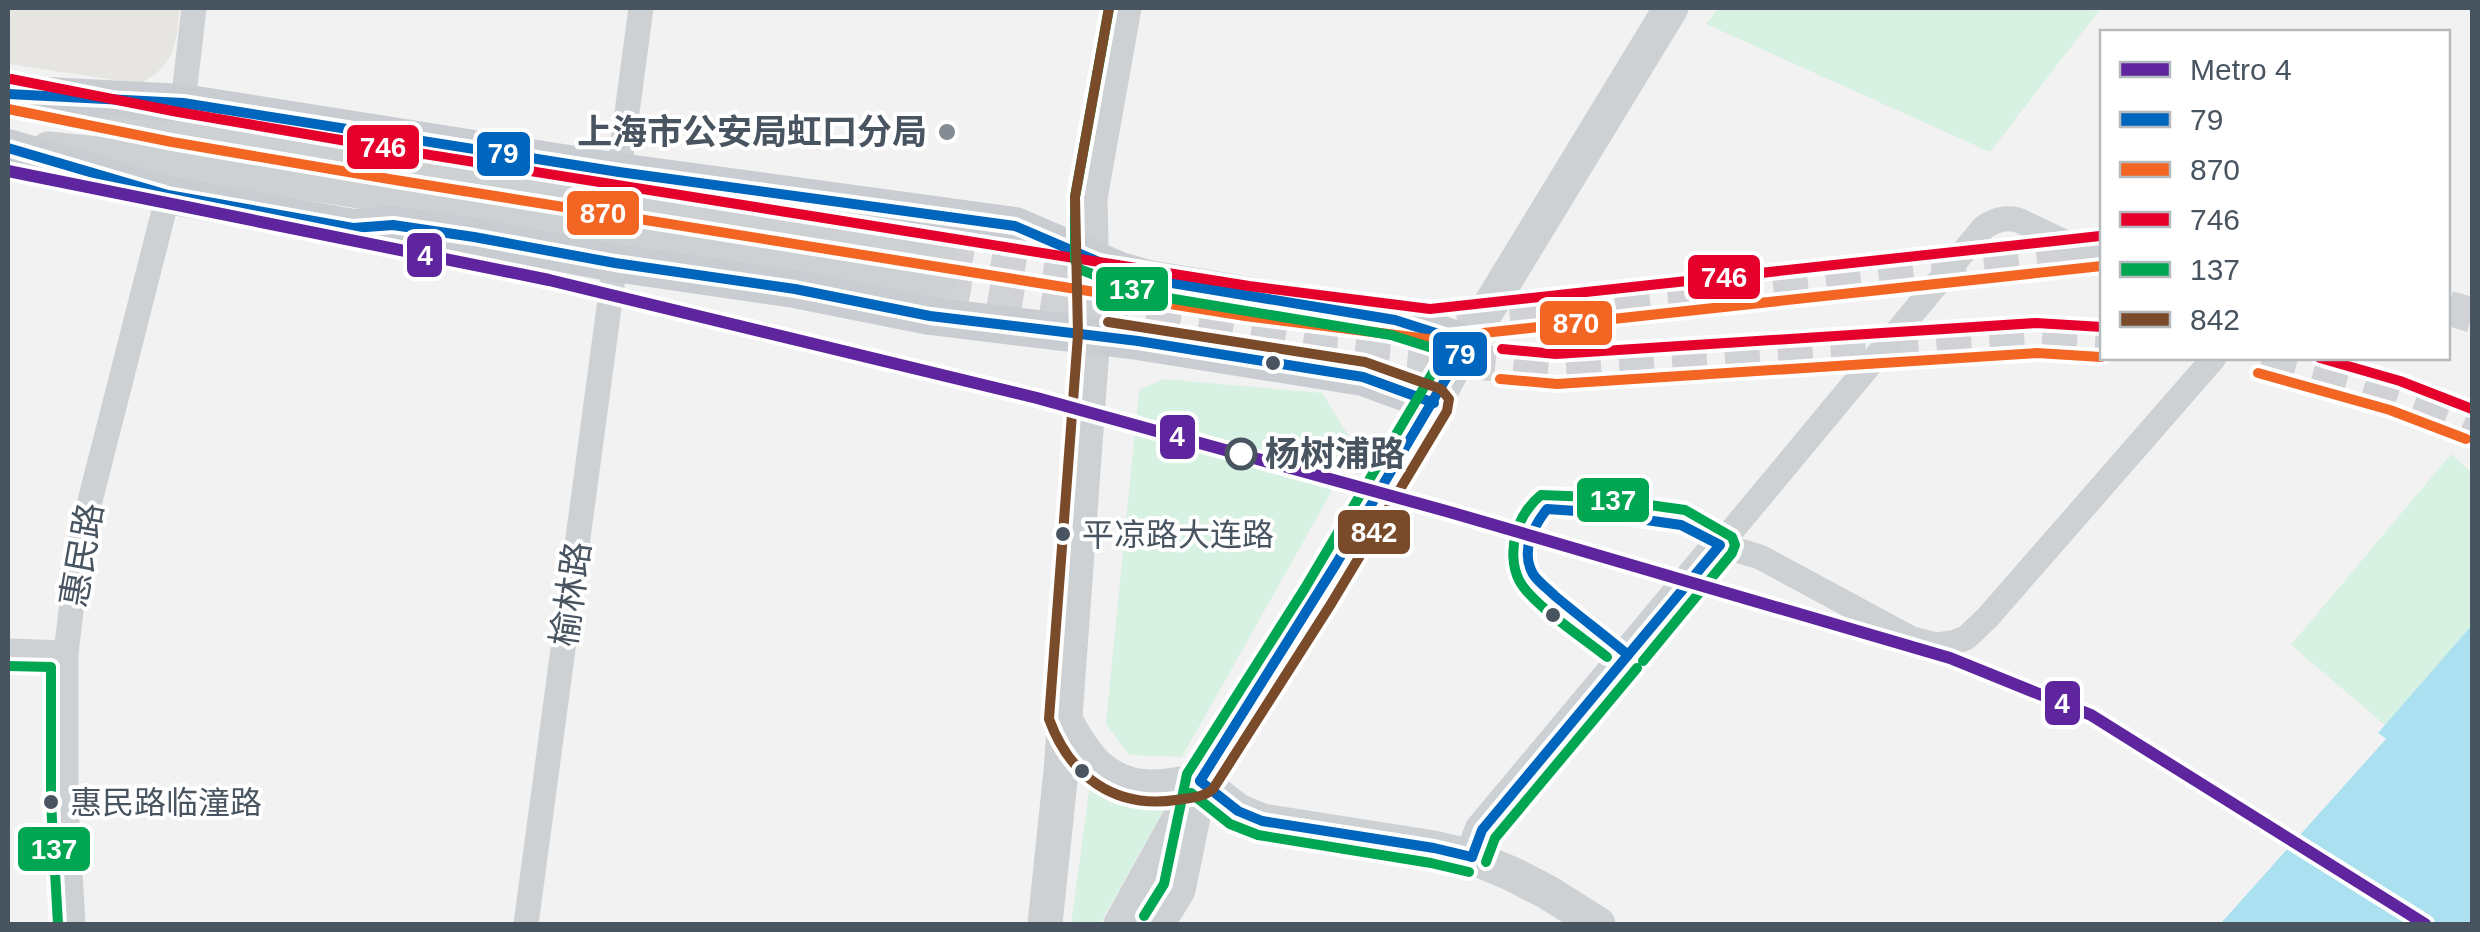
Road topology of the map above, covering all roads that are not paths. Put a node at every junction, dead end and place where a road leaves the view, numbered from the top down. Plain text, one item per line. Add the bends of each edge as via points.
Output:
1 (194, 8) edge
2 (640, 8) edge
3 (1124, 8) edge
4 (1672, 8) edge
5 (10, 95) edge
6 (183, 103) junction
7 (8, 146) edge
8 (620, 172) junction
9 (168, 195) junction
10 (1090, 259) junction
11 (2100, 259) edge
12 (615, 263) junction
13 (1092, 335) junction
14 (1466, 343) junction
15 (2212, 360) edge
16 (1434, 402) junction
17 (1720, 546) junction
18 (8, 651) edge
19 (66, 653) junction
20 (1064, 716) junction
21 (1200, 781) junction
22 (1472, 857) junction
23 (73, 924) edge
24 (526, 924) edge
25 (1045, 924) edge
26 (1121, 924) edge
27 (1157, 924) edge
28 (1598, 924) edge

1 - 6 street
2 - 8 street
3 - 10 main road via 1090,198
4 - 14 main road
5 - 6 main road
5 - 7 main road via 938,266 167,160
6 - 8 main road
7 - 9 main road
8 - 10 main road via 1015,226
9 - 12 main road
9 - 19 street, 惠民路 via 79,544
10 - 13 main road
10 - 14 main road via 1148,279 1394,320
11 - 17 street via 2018,220 1984,227
12 - 13 main road via 930,316
12 - 24 street, 榆林路
13 - 16 main road via 1363,377
13 - 20 main road
14 - 16 main road
15 - 17 street via 1966,638 1944,645 1912,639 1760,557
16 - 21 main road
17 - 22 main road via 1482,830
18 - 19 street
19 - 23 street, 惠民路
20 - 21 main road via 1078,746 1118,782 1151,787
20 - 25 main road
21 - 22 main road via 1262,821
21 - 26 main road
21 - 27 main road via 1178,890
22 - 28 main road

